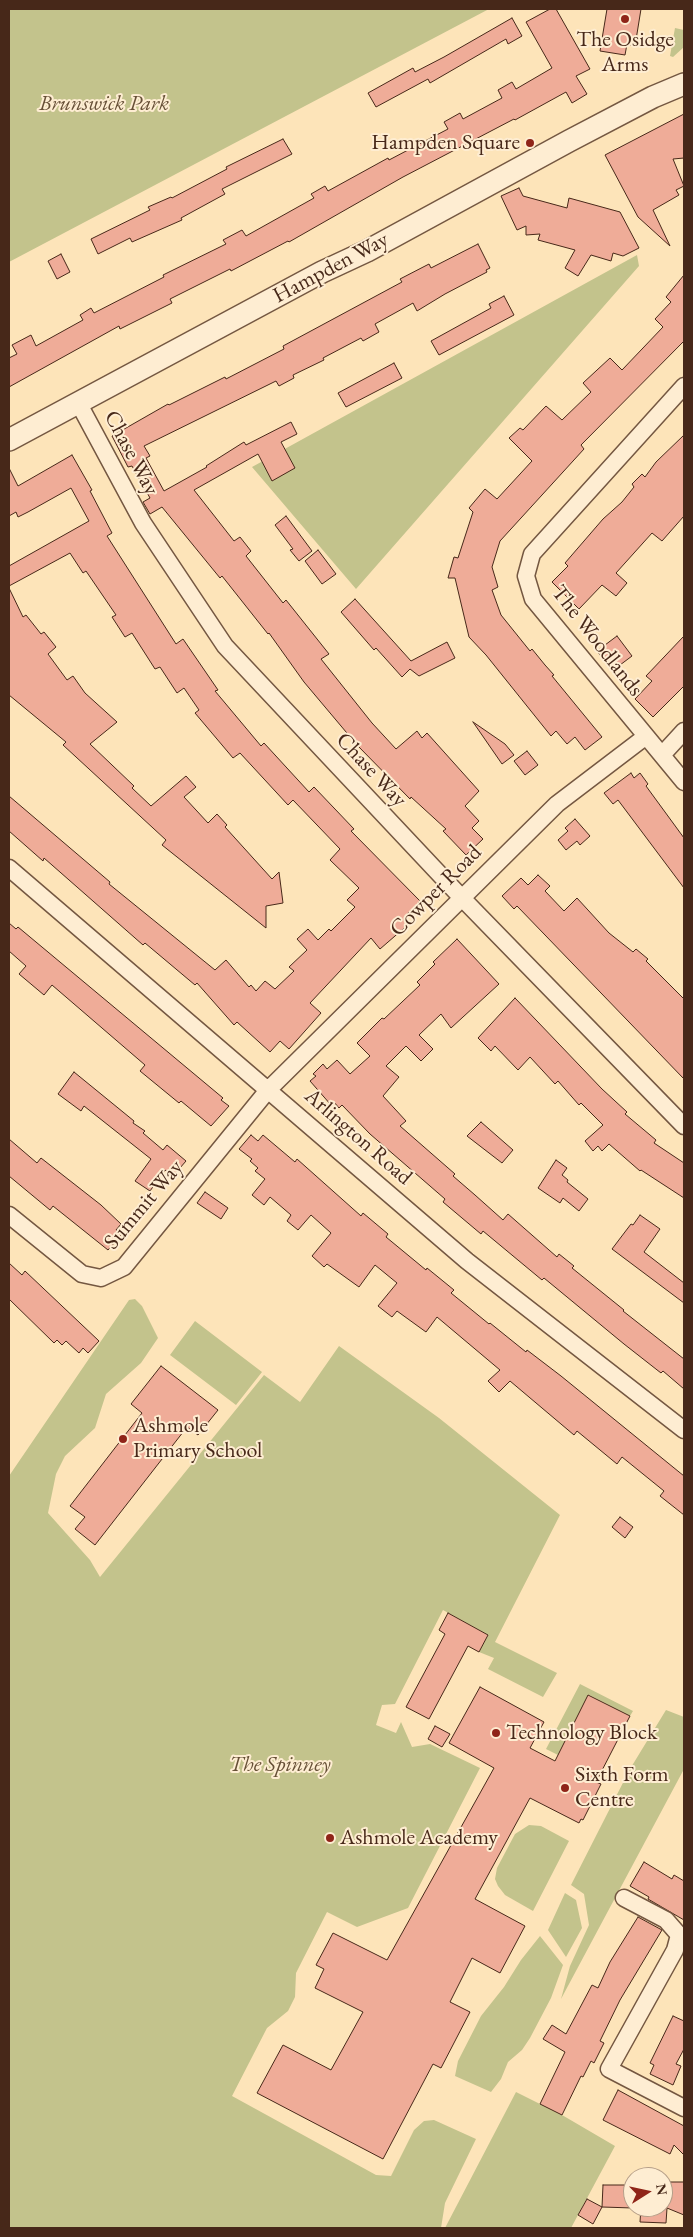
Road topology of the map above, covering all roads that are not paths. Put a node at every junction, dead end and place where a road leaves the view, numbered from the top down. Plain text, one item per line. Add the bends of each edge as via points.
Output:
1 (684, 70) edge
2 (684, 84) edge
3 (654, 97) junction
4 (684, 386) edge
5 (79, 404) junction
6 (9, 440) edge
7 (684, 731) edge
8 (645, 737) junction
9 (662, 755) junction
10 (684, 782) edge
11 (9, 868) edge
12 (461, 897) junction
13 (268, 1090) junction
14 (684, 1126) edge
15 (9, 1215) edge
16 (684, 1430) edge
17 (624, 1898) dead end
18 (684, 2108) edge

1 - 3 street
2 - 3 street
3 - 5 street, Hampden Way
4 - 8 street, The Woodlands via 532,554 526,576 534,599
5 - 6 street, Hampden Way
5 - 12 street, Chase Way via 143,523 225,646
7 - 9 street
8 - 9 street, The Woodlands
8 - 12 street, Cowper Road via 557,804
9 - 10 street, The Woodlands
11 - 13 street, Arlington Road
12 - 13 street, Cowper Road
12 - 14 street, Chase Way
13 - 15 street, Summit Way via 124,1266 101,1278 82,1274
13 - 16 street, Arlington Road via 467,1261
17 - 18 street via 666,1920 679,1935 675,1950 609,2069

